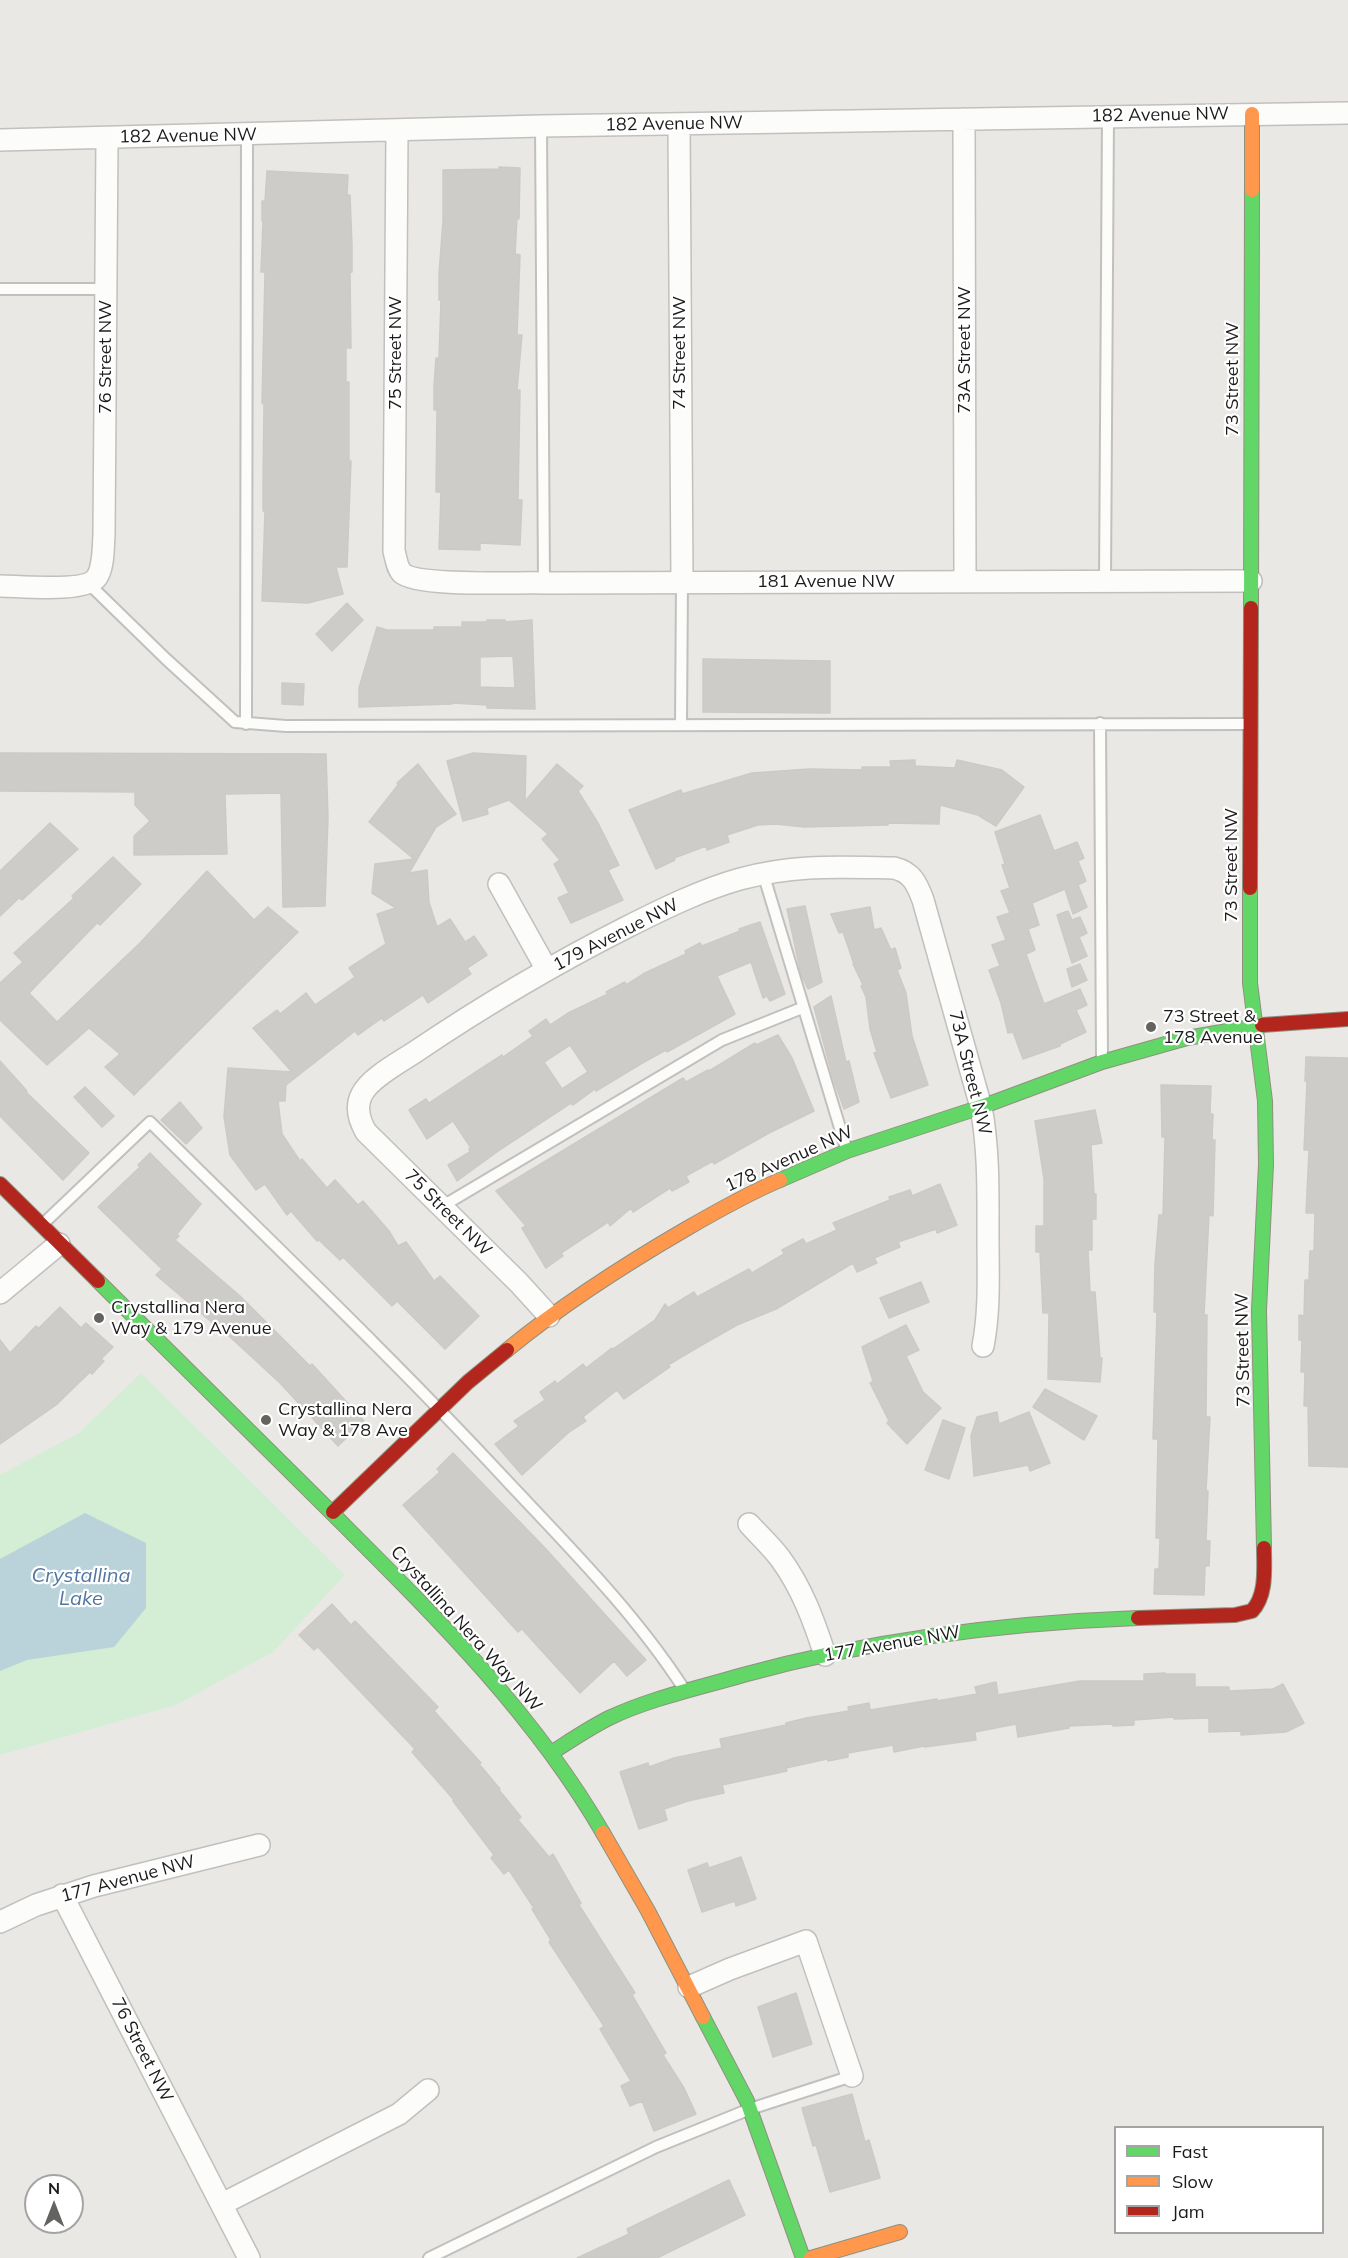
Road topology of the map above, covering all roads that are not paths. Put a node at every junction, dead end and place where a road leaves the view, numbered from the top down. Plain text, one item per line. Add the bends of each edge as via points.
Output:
1 (1348, 113) edge
2 (1252, 114) junction
3 (1108, 116) junction
4 (964, 119) junction
5 (679, 124) junction
6 (541, 126) junction
7 (397, 131) junction
8 (246, 135) junction
9 (107, 138) junction
10 (0, 140) edge
11 (0, 289) edge
12 (106, 289) junction
13 (402, 573) joint
14 (94, 580) junction
15 (965, 581) junction
16 (1106, 581) junction
17 (1251, 581) junction
18 (682, 582) junction
19 (544, 583) junction
20 (0, 586) edge
21 (1100, 723) junction
22 (246, 724) junction
23 (1250, 724) junction
24 (681, 725) junction
25 (763, 873) junction
26 (913, 877) joint
27 (499, 884) dead end
28 (547, 970) junction
29 (802, 1008) junction
30 (1348, 1019) edge
31 (1257, 1026) junction
32 (1102, 1062) junction
33 (358, 1106) joint
34 (981, 1107) junction
35 (847, 1151) junction
36 (0, 1184) edge
37 (441, 1207) junction
38 (41, 1226) junction
39 (59, 1244) junction
40 (0, 1293) edge
41 (549, 1316) junction
42 (984, 1346) dead end
43 (440, 1409) junction
44 (333, 1512) junction
45 (749, 1524) dead end
46 (1252, 1613) joint
47 (825, 1655) junction
48 (686, 1692) junction
49 (551, 1753) junction
50 (259, 1845) dead end
51 (62, 1895) junction
52 (0, 1922) edge
53 (689, 1987) junction
54 (852, 2076) joint
55 (428, 2090) dead end
56 (750, 2109) junction
57 (222, 2204) junction
58 (900, 2232) dead end
59 (249, 2258) edge
60 (429, 2258) edge
61 (803, 2258) edge
62 (811, 2258) edge

1 - 2 street, 182 Avenue NW
2 - 3 street, 182 Avenue NW
2 - 17 street, 73 Street NW
3 - 4 street, 182 Avenue NW
3 - 16 lane
4 - 5 street, 182 Avenue NW
4 - 15 street, 73A Street NW
5 - 6 street, 182 Avenue NW
5 - 18 street, 74 Street NW
6 - 7 street, 182 Avenue NW
6 - 19 lane
7 - 8 street, 182 Avenue NW
7 - 13 street, 75 Street NW via 394,551
8 - 9 street, 182 Avenue NW
8 - 22 lane
9 - 10 street, 182 Avenue NW
9 - 12 street, 76 Street NW
11 - 12 lane
12 - 14 street, 76 Street NW via 104,535
13 - 19 street, 181 Avenue NW via 437,582
14 - 20 street via 72,587
14 - 22 lane via 166,659 235,722
15 - 16 street, 181 Avenue NW
15 - 18 street, 181 Avenue NW
16 - 17 street, 181 Avenue NW
17 - 23 street, 73 Street NW
18 - 19 street, 181 Avenue NW
18 - 24 lane
21 - 23 lane
21 - 24 lane
21 - 32 lane
22 - 24 lane
23 - 31 street, 73 Street NW via 1250,983
25 - 26 street, 179 Avenue NW via 807,866 894,868
25 - 28 street, 179 Avenue NW via 673,904
25 - 29 lane
26 - 34 street, 73A Street NW via 923,900
27 - 28 street
28 - 33 street, 179 Avenue NW via 387,1071 362,1093
29 - 35 lane
29 - 37 lane via 722,1040
30 - 31 street, 178 Avenue NW
31 - 32 street, 178 Avenue NW via 1187,1038
31 - 46 street, 73 Street NW via 1266,1164 1260,1310 1264,1571 1263,1590
32 - 34 street, 178 Avenue NW
33 - 37 street, 75 Street NW via 359,1120 366,1132
34 - 35 street, 178 Avenue NW
34 - 42 street, 73A Street NW via 987,1139 988,1183 989,1319
35 - 41 street, 178 Avenue NW via 749,1193
36 - 38 street, Crystallina Nera Way NW
37 - 41 street, 75 Street NW
38 - 39 street, Crystallina Nera Way NW
38 - 43 lane via 150,1122
39 - 40 street
39 - 44 street, Crystallina Nera Way NW
41 - 43 street, 178 Avenue NW
43 - 44 street, 178 Avenue NW
43 - 48 lane via 598,1577 663,1657
44 - 49 street, Crystallina Nera Way NW via 482,1668
45 - 47 street via 795,1581
46 - 47 street, 177 Avenue NW via 1037,1623
47 - 48 street, 177 Avenue NW
48 - 49 street, 177 Avenue NW via 610,1718
49 - 53 street, Crystallina Nera Way NW via 583,1798
50 - 51 street, 177 Avenue NW
51 - 52 street, 177 Avenue NW
51 - 57 street, 76 Street NW
53 - 54 street via 806,1941
53 - 56 street, Crystallina Nera Way NW
54 - 56 lane
55 - 57 street via 399,2114
56 - 60 lane via 656,2147
56 - 61 street, Crystallina Nera Way NW
57 - 59 street, 76 Street NW
58 - 62 street

